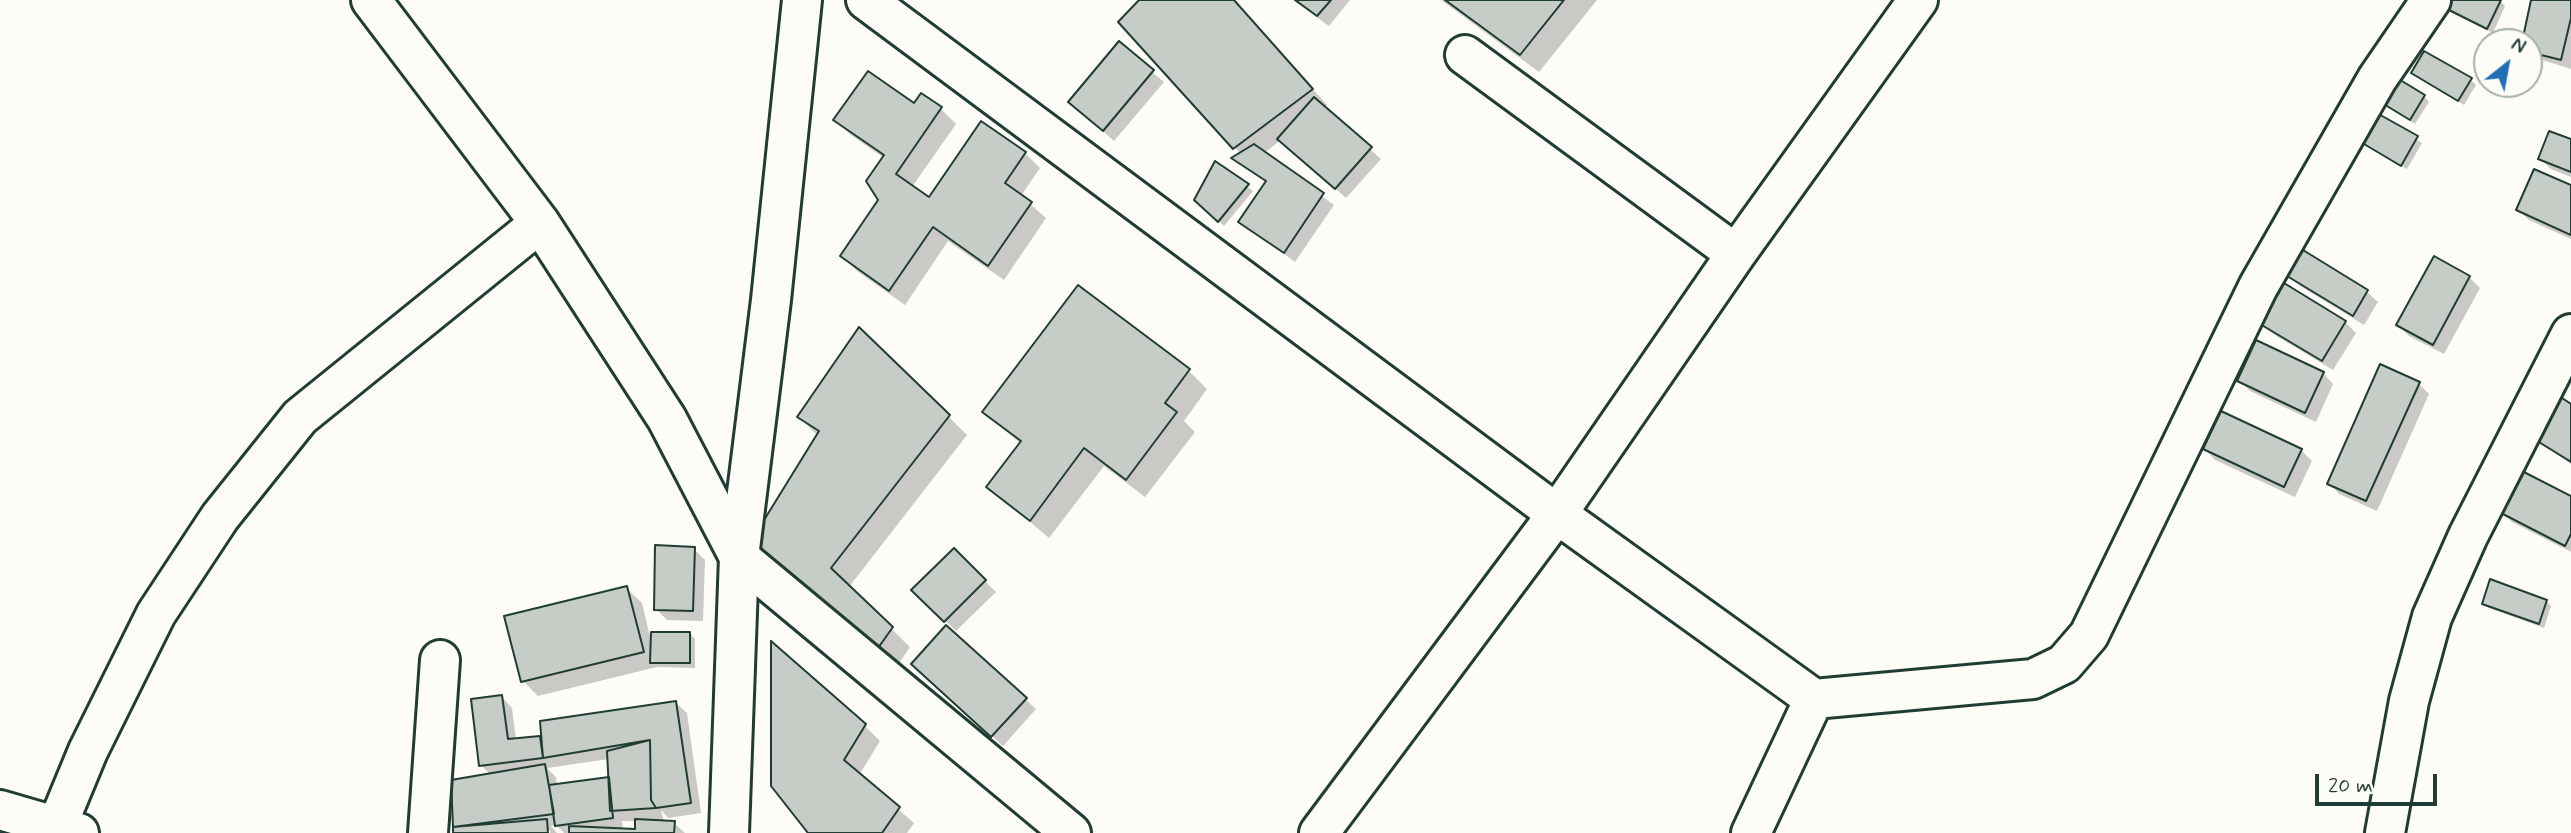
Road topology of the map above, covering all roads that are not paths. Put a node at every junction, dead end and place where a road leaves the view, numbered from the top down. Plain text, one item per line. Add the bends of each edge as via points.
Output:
1 (371, 0) edge
2 (802, 0) edge
3 (866, 0) edge
4 (1918, 0) edge
5 (2431, 0) edge
6 (1465, 55) dead end
7 (540, 223) junction
8 (1736, 254) junction
9 (2571, 334) edge
10 (1557, 514) junction
11 (739, 557) junction
12 (440, 660) dead end
13 (1814, 699) junction
14 (0, 810) edge
15 (68, 830) edge
16 (428, 833) edge
17 (729, 833) edge
18 (1071, 833) edge
19 (1319, 833) edge
20 (1751, 833) edge
21 (2385, 833) edge

1 - 7 street
2 - 11 street
3 - 10 street
4 - 8 street
5 - 13 street via 2376,79 2259,287 2089,635 2064,664 2034,678
6 - 8 street
7 - 11 street via 667,419
7 - 15 street via 300,417 220,517 156,614 88,751
8 - 10 street
9 - 21 street via 2432,617 2409,701
10 - 13 street
10 - 19 street
11 - 17 street
11 - 18 street
12 - 16 street
13 - 20 street
14 - 15 street

